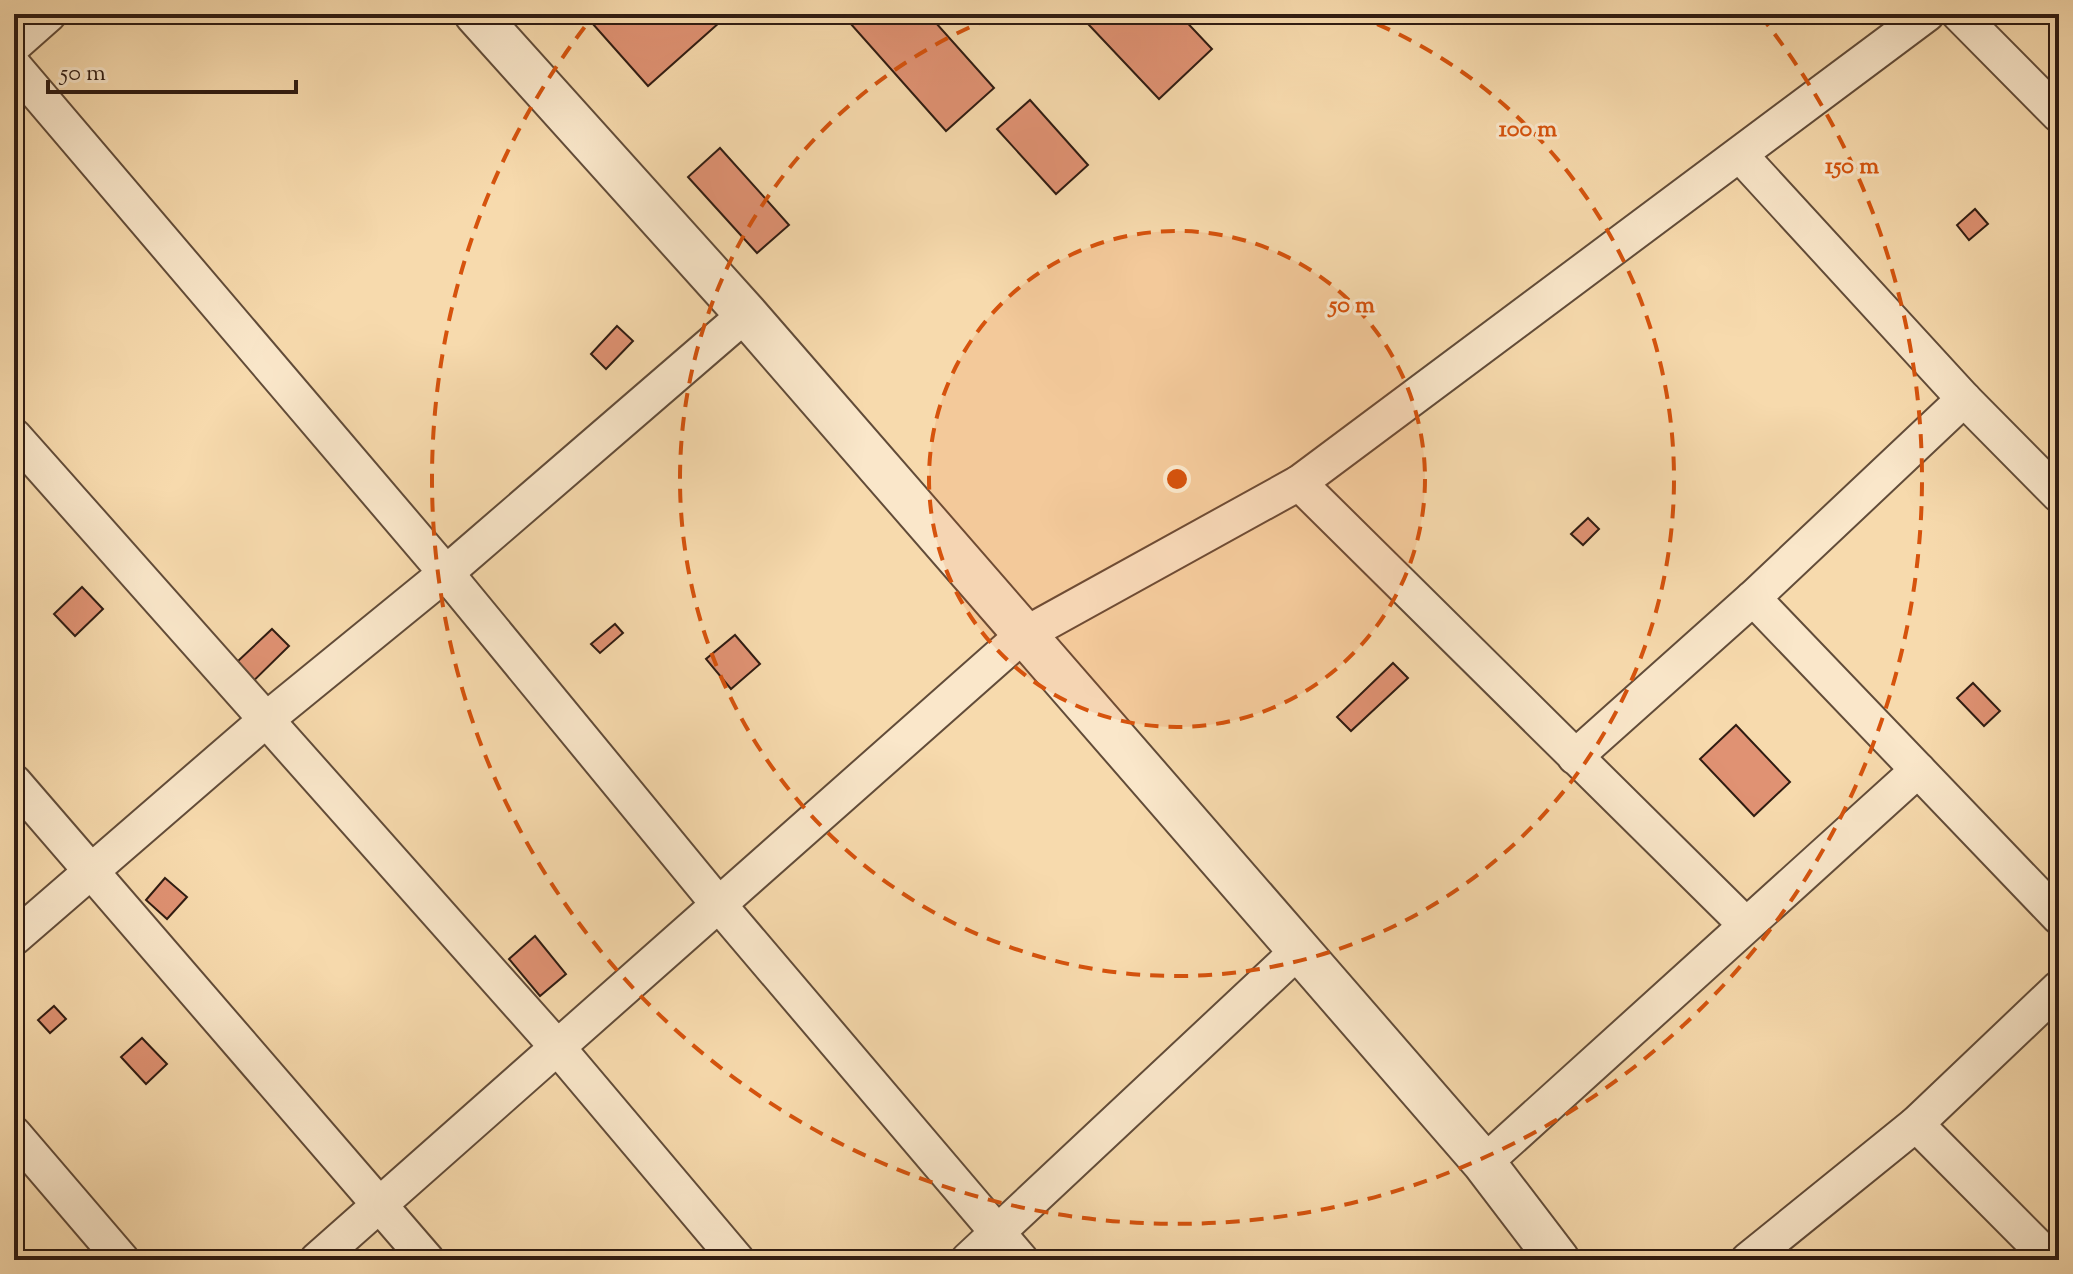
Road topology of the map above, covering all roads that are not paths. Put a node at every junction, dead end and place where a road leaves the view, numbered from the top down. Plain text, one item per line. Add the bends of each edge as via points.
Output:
1 (49, 14) edge
2 (476, 14) edge
3 (1927, 14) edge
4 (1959, 14) edge
5 (14, 45) edge
6 (14, 66) edge
7 (2059, 115) edge
8 (1741, 156) junction
9 (746, 314) junction
10 (1964, 399) junction
11 (14, 436) edge
12 (1299, 483) junction
13 (2059, 495) edge
14 (446, 573) junction
15 (1753, 598) junction
16 (1022, 636) junction
17 (267, 719) junction
18 (1575, 757) junction
19 (1918, 770) junction
20 (14, 782) edge
21 (91, 870) junction
22 (719, 905) junction
23 (2059, 917) edge
24 (1745, 924) junction
25 (14, 938) edge
26 (1299, 950) junction
27 (2059, 988) edge
28 (558, 1048) junction
29 (1916, 1124) junction
30 (14, 1134) edge
31 (1484, 1163) junction
32 (381, 1205) junction
33 (996, 1232) junction
34 (122, 1260) edge
35 (317, 1260) edge
36 (427, 1260) edge
37 (737, 1260) edge
38 (968, 1260) edge
39 (1021, 1260) edge
40 (1558, 1260) edge
41 (1748, 1260) edge
42 (2051, 1260) edge

1 - 5 street
2 - 9 street
3 - 8 street
4 - 7 street
6 - 14 street
8 - 10 street
8 - 12 street
9 - 14 street
9 - 16 street
10 - 13 street
10 - 15 street
11 - 17 street
12 - 16 street
12 - 18 street
14 - 17 street
14 - 22 street
15 - 18 street
15 - 19 street
16 - 22 street
16 - 26 street
17 - 21 street
17 - 28 street
18 - 24 street
19 - 23 street
19 - 24 street
20 - 21 street
21 - 25 street
21 - 32 street
22 - 28 street
22 - 33 street
24 - 31 street
26 - 31 street
26 - 33 street
27 - 29 street
28 - 32 street
28 - 37 street
29 - 41 street
29 - 42 street
30 - 34 street
31 - 40 street
32 - 35 street
32 - 36 street
33 - 38 street
33 - 39 street

